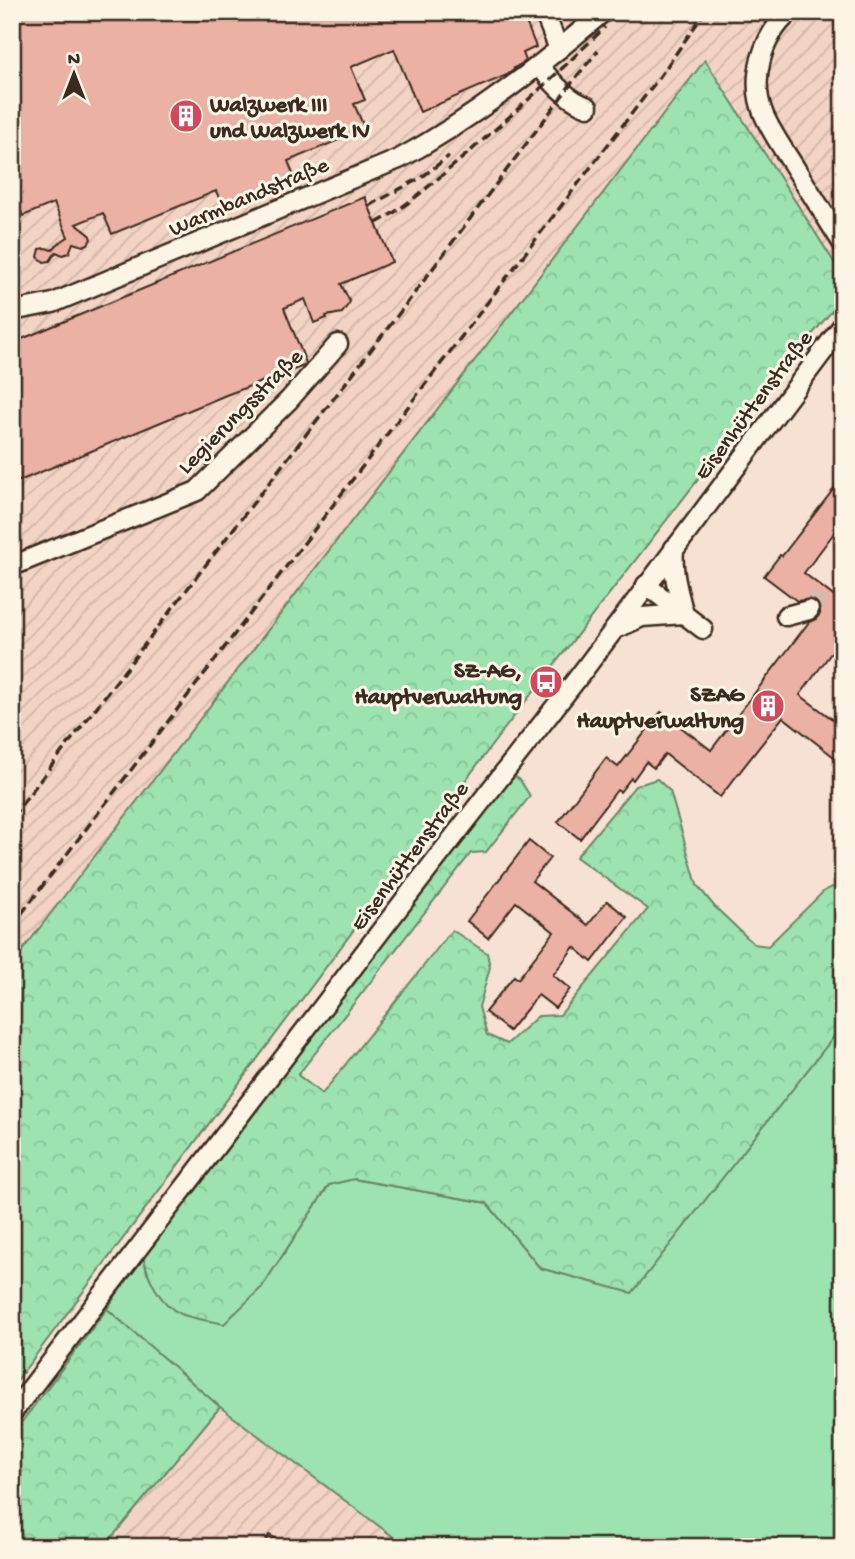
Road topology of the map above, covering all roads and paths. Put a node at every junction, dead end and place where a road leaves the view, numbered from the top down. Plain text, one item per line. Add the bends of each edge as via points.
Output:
1 (544, 12) edge
2 (603, 12) edge
3 (790, 12) edge
4 (559, 49) junction
5 (540, 66) junction
6 (588, 107) dead end
7 (843, 244) edge
8 (12, 312) edge
9 (843, 325) edge
10 (338, 344) dead end
11 (674, 548) junction
12 (12, 566) edge
13 (646, 585) junction
14 (809, 610) tunnel mouth
15 (684, 614) junction
16 (786, 616) dead end
17 (703, 629) dead end
18 (612, 631) junction
19 (12, 1413) edge

1 - 4 street
2 - 4 street, Warmbandstraße
3 - 7 street via 775,27 760,58 763,114
4 - 5 street, Warmbandstraße
5 - 6 street via 561,90
5 - 8 street, Warmbandstraße via 399,159 53,303
9 - 11 street, Eisenhüttenstraße
10 - 12 street, Legierungsstraße via 197,491
11 - 13 street, Eisenhüttenstraße
11 - 15 street via 674,578
13 - 15 street
13 - 18 street, Eisenhüttenstraße
14 - 16 street
15 - 17 street
15 - 18 street via 642,617
18 - 19 street, Eisenhüttenstraße

